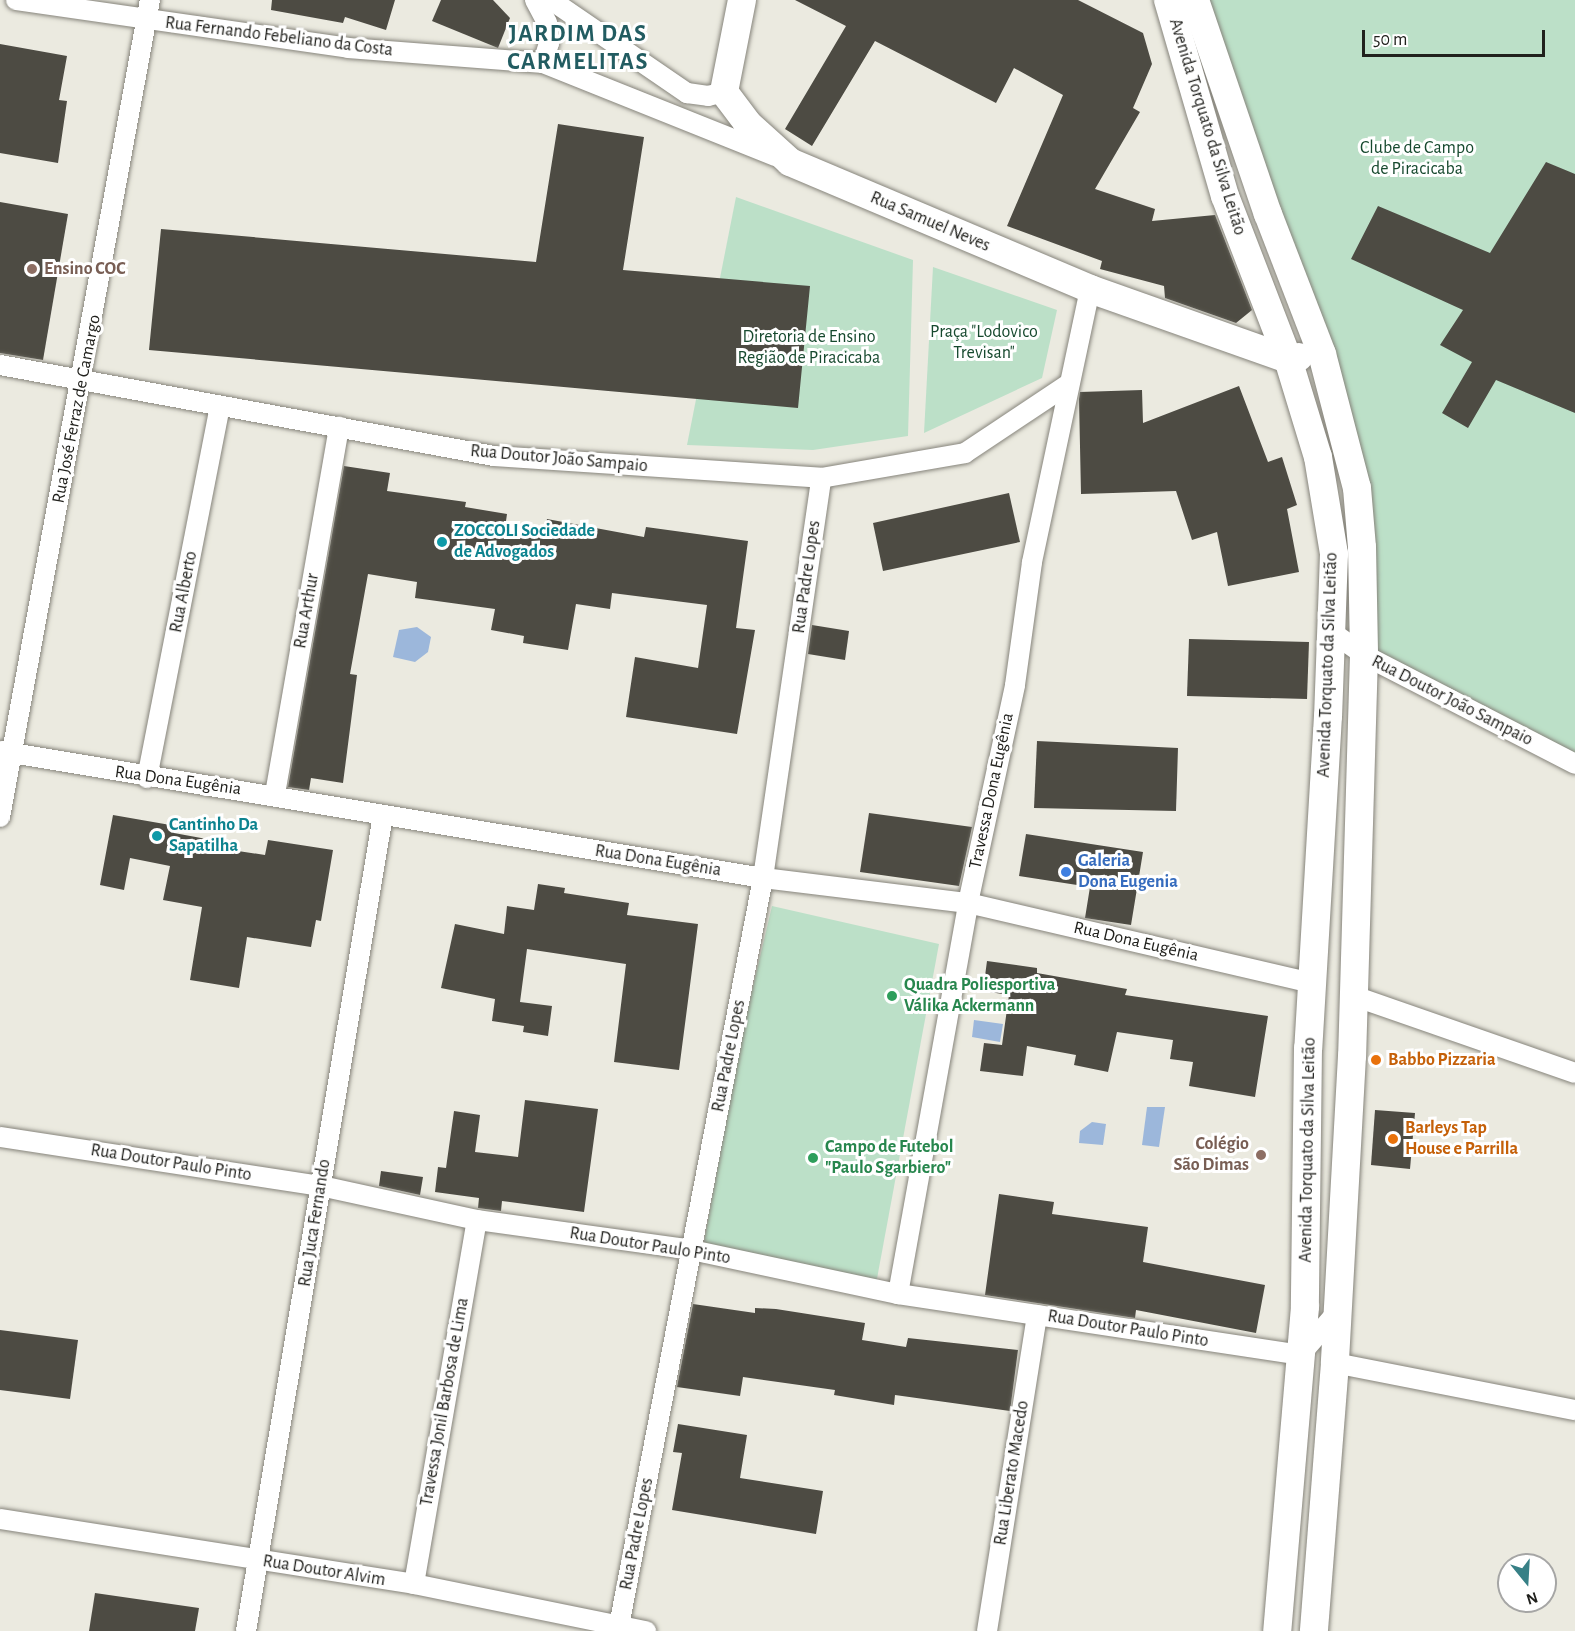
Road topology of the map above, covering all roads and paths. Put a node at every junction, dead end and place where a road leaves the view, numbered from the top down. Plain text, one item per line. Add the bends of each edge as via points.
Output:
1 (16, 0) edge
2 (150, 0) edge
3 (535, 0) edge
4 (551, 0) edge
5 (742, 0) edge
6 (1168, 0) edge
7 (1195, 0) edge
8 (147, 20) junction
9 (543, 63) junction
10 (724, 92) junction
11 (790, 162) junction
12 (1090, 289) junction
13 (1322, 354) junction
14 (1288, 359) junction
15 (0, 365) edge
16 (83, 380) junction
17 (1067, 385) junction
18 (220, 406) junction
19 (339, 427) junction
20 (821, 478) junction
21 (1333, 633) junction
22 (1364, 655) junction
23 (5, 752) edge
24 (1575, 764) edge
25 (147, 778) junction
26 (275, 795) junction
27 (383, 815) junction
28 (0, 817) edge
29 (763, 878) junction
30 (968, 903) junction
31 (1312, 983) junction
32 (1354, 996) junction
33 (1352, 1056) junction
34 (1575, 1073) edge
35 (0, 1137) edge
36 (321, 1186) junction
37 (477, 1220) junction
38 (692, 1250) junction
39 (898, 1294) junction
40 (1338, 1311) junction
41 (1037, 1315) junction
42 (1300, 1355) junction
43 (1335, 1363) junction
44 (1575, 1410) edge
45 (0, 1519) edge
46 (259, 1561) junction
47 (414, 1584) junction
48 (1282, 1623) edge
49 (619, 1628) edge
50 (246, 1631) edge
51 (646, 1631) edge
52 (987, 1631) edge
53 (1314, 1631) edge

1 - 8 street, Rua Fernando Febeliano da Costa
2 - 8 street, Rua José Ferraz de Camargo
3 - 9 street via 547,23 549,43
4 - 10 street via 687,93 708,96
5 - 10 main road
6 - 14 main road, Avenida Torquato da Silva Leitão via 1225,196
7 - 13 main road, Avenida Torquato da Silva Leitão via 1268,214
8 - 9 street, Rua Fernando Febeliano da Costa via 348,48
8 - 16 street, Rua José Ferraz de Camargo
9 - 11 street, Rua Samuel Neves
10 - 11 main road via 747,123
11 - 12 main road, Rua Samuel Neves
12 - 14 main road, Rua Samuel Neves
12 - 17 street, Travessa Dona Eugênia
13 - 14 main road, Rua Samuel Neves
13 - 22 main road, Avenida Torquato da Silva Leitão via 1358,488
14 - 21 main road, Avenida Torquato da Silva Leitão via 1326,493 1334,554
15 - 16 street, Rua Doutor João Sampaio
16 - 18 street, Rua Doutor João Sampaio
16 - 23 street, Rua José Ferraz de Camargo
17 - 20 street, Rua Doutor João Sampaio via 965,453
17 - 30 street, Travessa Dona Eugênia via 1032,562 1014,685
18 - 19 street, Rua Doutor João Sampaio
18 - 25 street, Rua Alberto
19 - 20 street, Rua Doutor João Sampaio via 494,456
19 - 26 street, Rua Arthur
20 - 29 street, Rua Padre Lopes
21 - 22 street, Rua Doutor João Sampaio
21 - 31 main road, Avenida Torquato da Silva Leitão
22 - 24 street, Rua Doutor João Sampaio
22 - 32 main road, Avenida Torquato da Silva Leitão
23 - 25 street, Rua Dona Eugênia
23 - 28 street, Rua José Ferraz de Camargo
25 - 26 street, Rua Dona Eugênia
26 - 27 street, Rua Dona Eugênia
27 - 29 street, Rua Dona Eugênia
27 - 36 street, Rua Juca Fernando
29 - 30 street, Rua Dona Eugênia
29 - 38 street, Rua Padre Lopes
30 - 31 street, Rua Dona Eugênia
30 - 39 street, Travessa Dona Eugênia
31 - 33 main road via 1346,1020
31 - 42 main road, Avenida Torquato da Silva Leitão via 1305,1307
32 - 33 main road, Avenida Torquato da Silva Leitão
32 - 34 street
33 - 40 main road, Avenida Torquato da Silva Leitão
35 - 36 street, Rua Doutor Paulo Pinto
36 - 37 street, Rua Doutor Paulo Pinto
36 - 46 street, Rua Juca Fernando
37 - 38 street, Rua Doutor Paulo Pinto
37 - 47 street, Travessa Jonil Barbosa de Lima
38 - 39 street, Rua Doutor Paulo Pinto
38 - 49 street, Rua Padre Lopes
39 - 41 street, Rua Doutor Paulo Pinto
40 - 42 street
40 - 43 main road, Avenida Torquato da Silva Leitão
41 - 42 street, Rua Doutor Paulo Pinto
41 - 52 street, Rua Liberato Macedo
42 - 48 main road, Avenida Torquato da Silva Leitão
43 - 44 street
43 - 53 main road, Avenida Torquato da Silva Leitão
45 - 46 street, Rua Doutor Alvim
46 - 47 street, Rua Doutor Alvim
46 - 50 street, Rua Juca Fernando
47 - 49 street, Rua Doutor Alvim
49 - 51 street, Rua Doutor Alvim

